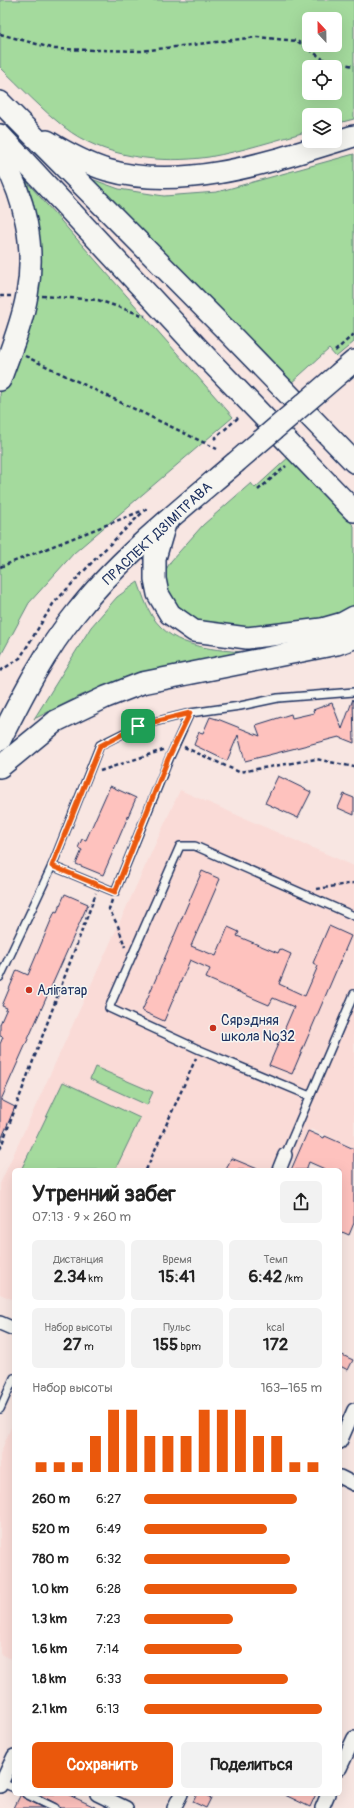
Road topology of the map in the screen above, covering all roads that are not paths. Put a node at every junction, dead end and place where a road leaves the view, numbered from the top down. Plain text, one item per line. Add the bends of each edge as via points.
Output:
1 (0, 102) edge
2 (17, 120) junction
3 (0, 135) edge
4 (354, 136) edge
5 (0, 154) edge
6 (232, 336) junction
7 (208, 359) junction
8 (348, 366) edge
9 (0, 380) edge
10 (354, 462) edge
11 (354, 511) edge
12 (166, 521) junction
13 (354, 617) edge
14 (354, 638) edge
15 (354, 692) edge
16 (190, 713) junction
17 (0, 740) edge
18 (0, 767) edge
19 (52, 866) junction
20 (354, 916) edge
21 (0, 977) edge
22 (354, 994) edge
23 (310, 1096) junction
24 (285, 1155) joint
25 (279, 1168) edge
26 (0, 1323) edge
27 (12, 1328) edge
28 (12, 1382) edge
29 (1, 1405) edge
30 (354, 1410) edge
31 (342, 1437) edge
32 (342, 1478) edge
33 (354, 1484) edge
34 (354, 1738) edge
35 (12, 1760) edge
36 (342, 1764) edge
37 (1, 1784) edge
38 (12, 1787) edge
39 (30, 1796) edge
40 (101, 1796) edge
41 (179, 1796) edge
42 (327, 1796) edge
43 (55, 1808) edge
44 (126, 1808) edge
45 (174, 1808) edge
46 (322, 1808) edge

1 - 2 main road
2 - 4 main road via 49,142 78,157 106,170 133,176 217,174
2 - 6 main road
3 - 7 main road
5 - 9 main road via 22,204 28,228 30,253 16,296 11,349
6 - 7 main road
6 - 10 main road
7 - 11 main road
8 - 12 main road, ПРАСПЕКТ ДЗІМІТРАВА, bridge
12 - 13 main road via 156,550 154,579 158,594 170,614 194,631 247,638 322,629
12 - 17 main road, ПРАСПЕКТ ДЗІМІТРАВА via 76,612 53,644
14 - 18 main road via 337,644 142,683 56,721
15 - 16 lane via 278,698
16 - 19 lane via 138,726 100,746
16 - 19 lane via 168,759 115,892
19 - 21 lane
20 - 23 lane via 195,846 180,846 109,1008
22 - 23 lane
23 - 24 lane
24 - 25 street
26 - 27 street
28 - 29 lane
30 - 31 street
32 - 33 street
34 - 36 street
35 - 37 street
37 - 38 lane
39 - 43 lane
40 - 44 street
41 - 45 street
42 - 46 street

